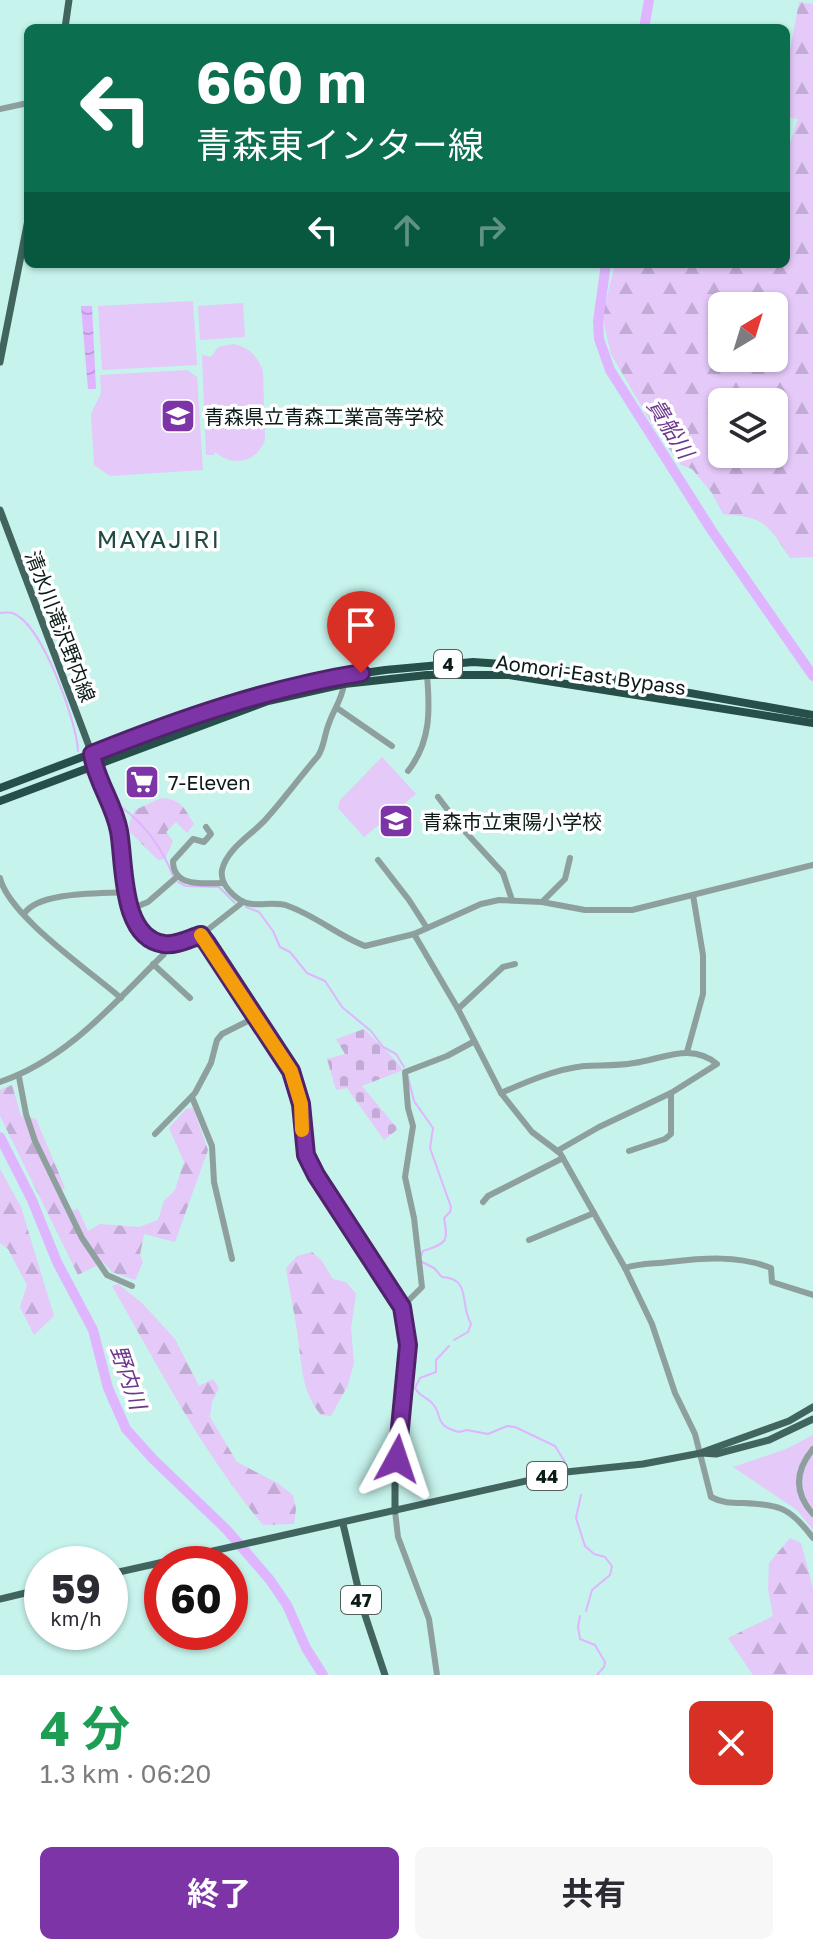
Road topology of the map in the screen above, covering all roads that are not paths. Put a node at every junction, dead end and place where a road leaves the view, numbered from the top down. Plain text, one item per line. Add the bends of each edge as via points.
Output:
1 (69, 0) edge
2 (66, 24) edge
3 (24, 104) edge
4 (0, 109) edge
5 (24, 240) edge
6 (0, 362) edge
7 (0, 510) edge
8 (427, 675) junction
9 (344, 684) junction
10 (337, 708) junction
11 (813, 715) edge
12 (813, 723) edge
13 (392, 746) dead end
14 (92, 754) junction
15 (94, 765) junction
16 (408, 771) dead end
17 (0, 788) edge
18 (438, 797) dead end
19 (0, 801) edge
20 (206, 827) dead end
21 (570, 858) dead end
22 (378, 860) dead end
23 (813, 865) edge
24 (178, 876) junction
25 (0, 878) edge
26 (223, 883) junction
27 (127, 892) junction
28 (693, 895) junction
29 (512, 900) junction
30 (243, 902) junction
31 (542, 902) junction
32 (131, 909) junction
33 (24, 914) junction
34 (427, 928) junction
35 (414, 934) junction
36 (201, 935) junction
37 (166, 945) junction
38 (153, 964) junction
39 (515, 964) dead end
40 (121, 998) junction
41 (190, 998) dead end
42 (458, 1009) junction
43 (256, 1017) junction
44 (473, 1042) junction
45 (687, 1052) junction
46 (19, 1077) junction
47 (4, 1081) edge
48 (501, 1093) junction
49 (671, 1093) junction
50 (192, 1097) junction
51 (155, 1134) dead end
52 (557, 1151) junction
53 (629, 1151) dead end
54 (563, 1158) junction
55 (483, 1202) dead end
56 (594, 1213) junction
57 (529, 1240) dead end
58 (232, 1259) dead end
59 (625, 1268) junction
60 (132, 1286) dead end
61 (813, 1295) edge
62 (402, 1307) junction
63 (813, 1407) edge
64 (813, 1419) edge
65 (813, 1449) edge
66 (701, 1453) junction
67 (395, 1511) junction
68 (813, 1514) edge
69 (343, 1524) junction
70 (813, 1538) edge
71 (128, 1570) edge
72 (24, 1593) edge
73 (0, 1599) edge
74 (385, 1675) edge
75 (437, 1675) edge

1 - 2 main road
3 - 4 street
5 - 6 main road
7 - 14 main road, 清水川滝沢野内線
8 - 9 highway, Aomori-East Bypass / 4
8 - 12 highway, Aomori-East Bypass / 4 via 509,675
8 - 16 street via 426,740
9 - 10 street
9 - 15 highway, Aomori-East Bypass / 4 via 268,701
10 - 13 street
10 - 26 street via 318,756 224,864
11 - 14 highway, Aomori-East Bypass / 4 via 544,667 473,662 309,681
14 - 15 main road, 清水川滝沢野内線
14 - 17 highway, Aomori-East Bypass / 4
15 - 19 highway, Aomori-East Bypass / 4
15 - 27 main road, 清水川滝沢野内線 via 119,830
18 - 29 street via 503,873
20 - 24 street via 211,834 204,842 193,839 173,861
21 - 31 street via 565,879
22 - 34 street
23 - 28 street
24 - 26 street via 193,883
24 - 32 street via 148,902
25 - 33 street via 6,895
26 - 30 street
27 - 32 main road, 清水川滝沢野内線
27 - 33 street via 54,898
28 - 31 street via 632,910 585,910
28 - 45 street via 703,994
29 - 31 street
29 - 34 street via 481,904
30 - 35 street via 287,906 365,946
30 - 36 street
32 - 37 main road via 143,935
33 - 40 street
34 - 35 street
35 - 42 street
36 - 37 main road
36 - 43 main road
37 - 38 street
38 - 40 street
38 - 41 street
39 - 42 street via 503,967
40 - 46 street via 50,1060
42 - 44 street
43 - 50 street via 217,1040
43 - 62 main road via 298,1086 306,1155 316,1175
44 - 48 street
44 - 62 street via 405,1072 413,1126 405,1177 422,1287
45 - 48 street via 571,1069
45 - 49 street via 717,1064
46 - 47 street
46 - 60 street via 35,1141 82,1238 107,1275
48 - 52 street via 532,1132
49 - 52 street
49 - 53 street via 671,1134
50 - 51 street
50 - 58 street via 212,1146 214,1182
52 - 54 street
54 - 55 street
54 - 56 street
56 - 57 street
56 - 59 street
59 - 61 street via 691,1259 737,1260 771,1268 772,1282
59 - 66 street
62 - 67 main road via 408,1345
63 - 66 main road, 44
64 - 66 main road, 44 via 769,1440
65 - 68 street via 803,1463 798,1487
66 - 67 main road, 44 via 566,1472
66 - 70 street via 711,1497 724,1503 782,1507
67 - 69 main road, 44
67 - 75 street via 398,1537 429,1619
69 - 71 main road, 44
69 - 74 main road, 47
72 - 73 main road

